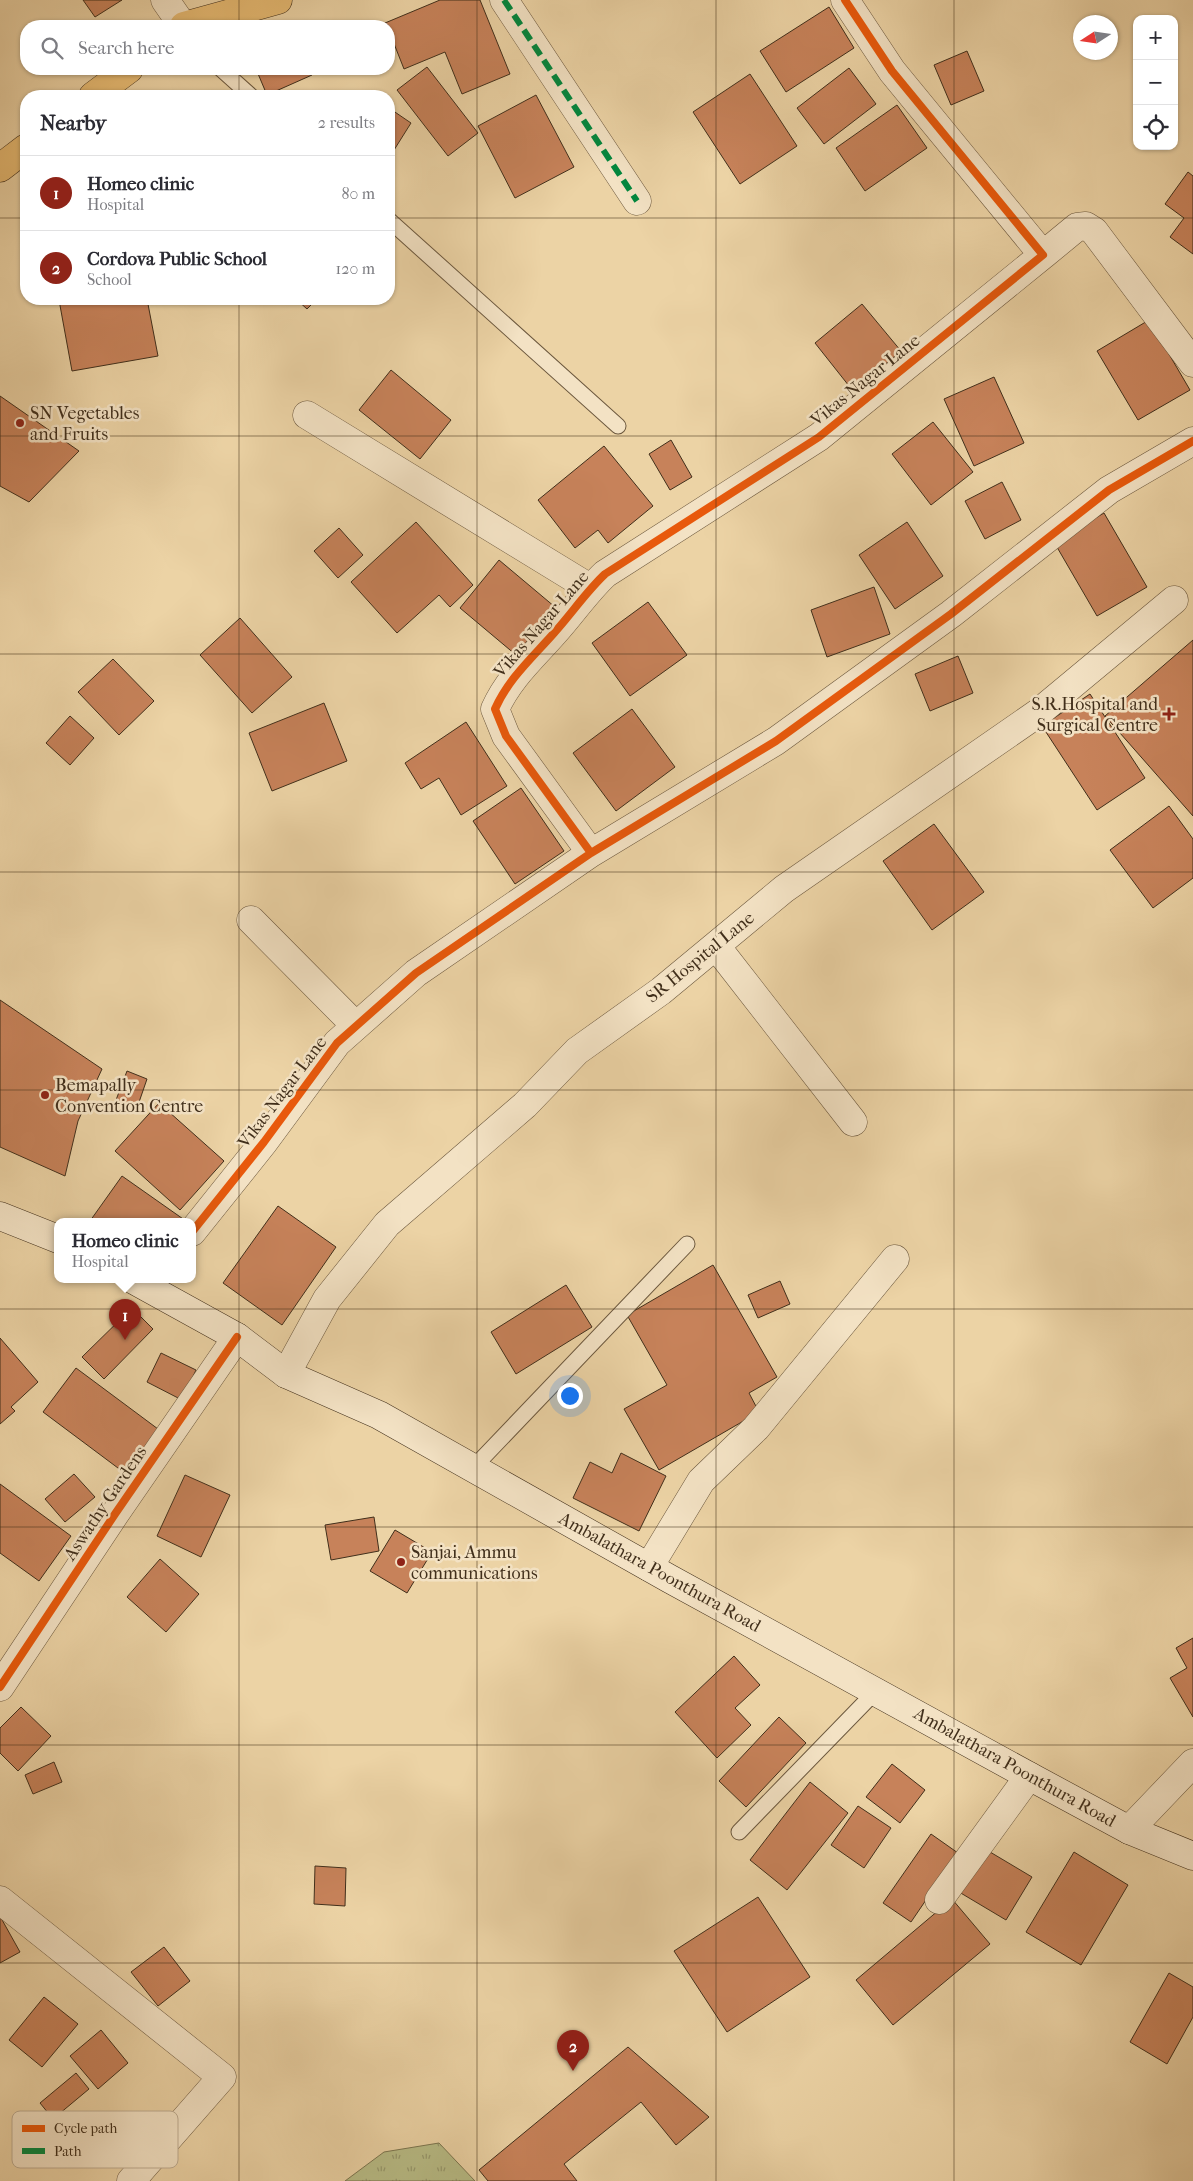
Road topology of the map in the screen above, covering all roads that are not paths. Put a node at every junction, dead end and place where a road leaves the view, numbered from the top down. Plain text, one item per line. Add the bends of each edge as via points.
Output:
1 (165, 0) edge
2 (278, 0) edge
3 (504, 0) edge
4 (845, 0) edge
5 (179, 20) edge
6 (205, 20) edge
7 (121, 75) edge
8 (227, 75) edge
9 (101, 90) edge
10 (244, 90) edge
11 (20, 153) edge
12 (0, 168) edge
13 (637, 202) dead end
14 (395, 225) edge
15 (1043, 255) junction
16 (1193, 363) edge
17 (307, 415) dead end
18 (618, 426) dead end
19 (1193, 442) edge
20 (590, 588) junction
21 (1174, 600) dead end
22 (591, 853) junction
23 (251, 920) dead end
24 (716, 946) junction
25 (356, 1026) junction
26 (853, 1122) dead end
27 (0, 1216) edge
28 (196, 1227) edge
29 (54, 1237) edge
30 (687, 1244) dead end
31 (895, 1259) dead end
32 (147, 1283) edge
33 (237, 1337) junction
34 (286, 1374) junction
35 (473, 1468) junction
36 (649, 1567) junction
37 (0, 1687) edge
38 (876, 1691) junction
39 (1193, 1763) edge
40 (1029, 1776) junction
41 (1129, 1830) junction
42 (739, 1832) dead end
43 (1193, 1856) edge
44 (0, 1900) edge
45 (939, 1900) dead end
46 (178, 2127) edge
47 (142, 2168) edge
48 (131, 2181) edge

1 - 5 street
2 - 6 main road
3 - 13 street
4 - 15 street via 892,71
7 - 9 main road
8 - 10 lane
11 - 12 main road
14 - 18 lane
15 - 16 street, Vikas Nagar Lane via 1077,227 1086,226 1094,231
15 - 20 street, Vikas Nagar Lane via 819,438 605,574
17 - 20 street
19 - 22 street via 1109,490 951,614 776,741
20 - 22 street, Vikas Nagar Lane via 555,632 522,666 504,689 495,708 506,736
21 - 24 street, SR Hospital Lane via 1038,713 784,889
22 - 25 street, Vikas Nagar Lane via 416,973
23 - 25 street
24 - 26 street
24 - 34 street, SR Hospital Lane via 661,991 577,1051 525,1105 387,1224 327,1299
25 - 28 street, Vikas Nagar Lane via 337,1043
27 - 29 street
30 - 35 lane
31 - 36 street via 756,1428 701,1481
32 - 33 street, Ambalathara Poonthura Road
33 - 34 street, Ambalathara Poonthura Road
33 - 37 street, Aswathy Gardens
34 - 35 street, Ambalathara Poonthura Road via 379,1415
35 - 36 street, Ambalathara Poonthura Road
36 - 38 street, Ambalathara Poonthura Road
38 - 40 street, Ambalathara Poonthura Road
38 - 42 lane
39 - 41 street
40 - 41 street, Ambalathara Poonthura Road
40 - 45 street
41 - 43 street, Ambalathara Poonthura Road
44 - 46 street via 222,2077
47 - 48 street

